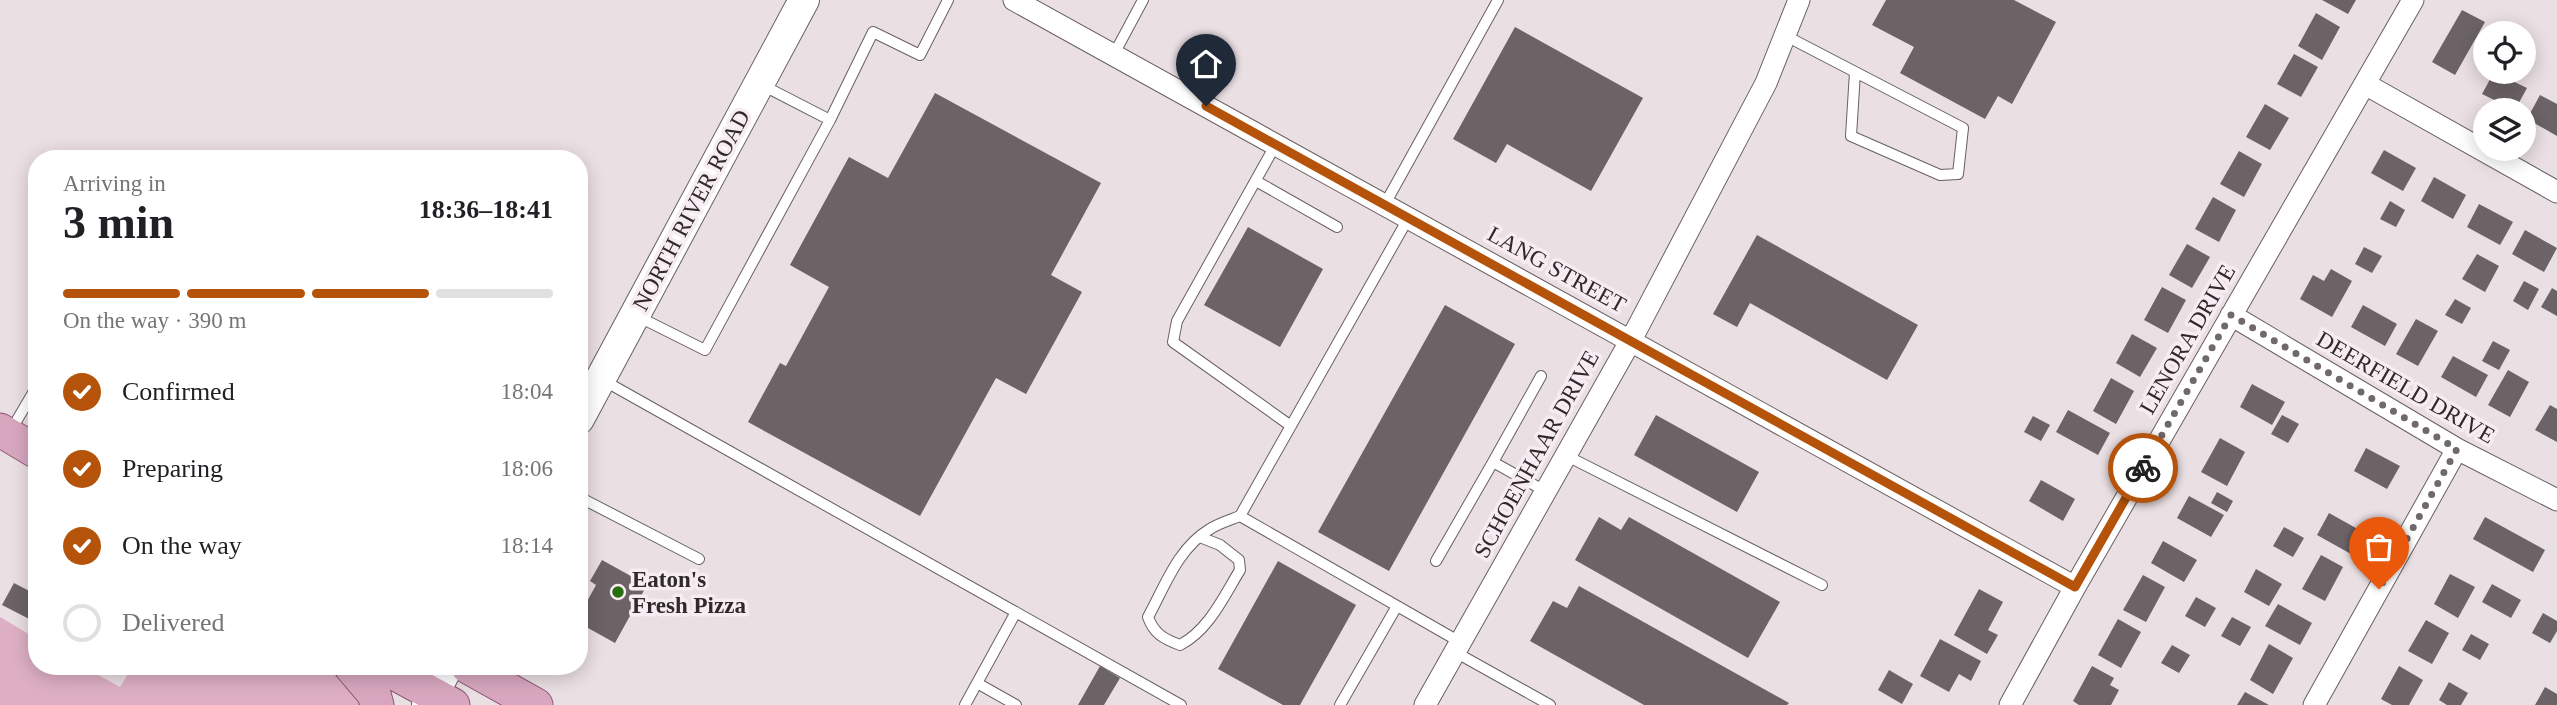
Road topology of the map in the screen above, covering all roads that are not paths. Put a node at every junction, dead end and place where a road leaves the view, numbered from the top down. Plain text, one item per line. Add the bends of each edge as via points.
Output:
1 (804, 0) edge
2 (948, 0) edge
3 (1014, 0) edge
4 (1143, 0) edge
5 (1498, 0) edge
6 (1799, 0) edge
7 (2413, 0) edge
8 (1786, 36) junction
9 (1113, 55) junction
10 (1855, 72) junction
11 (759, 84) junction
12 (2365, 84) junction
13 (830, 120) junction
14 (1276, 144) junction
15 (1255, 181) junction
16 (2557, 192) edge
17 (1385, 204) junction
18 (1409, 217) junction
19 (1337, 227) dead end
20 (635, 315) junction
21 (2231, 315) junction
22 (1631, 340) junction
23 (1541, 376) dead end
24 (601, 379) junction
25 (28, 399) edge
26 (588, 403) edge
27 (1291, 426) junction
28 (4, 432) edge
29 (28, 447) edge
30 (2457, 449) junction
31 (1566, 455) junction
32 (1493, 462) junction
33 (1545, 491) junction
34 (2557, 500) edge
35 (588, 502) edge
36 (1240, 516) junction
37 (1200, 537) junction
38 (699, 559) dead end
39 (1436, 561) dead end
40 (1822, 585) dead end
41 (2075, 587) junction
42 (1397, 606) junction
43 (1016, 612) junction
44 (1458, 647) junction
45 (358, 675) edge
46 (401, 675) edge
47 (483, 675) edge
48 (518, 675) edge
49 (977, 683) junction
50 (440, 693) edge
51 (377, 705) edge
52 (537, 705) edge
53 (965, 705) edge
54 (1016, 705) edge
55 (1181, 705) edge
56 (1340, 705) edge
57 (1425, 705) edge
58 (1550, 705) edge
59 (2010, 705) edge
60 (2314, 705) edge

1 - 11 street, NORTH RIVER ROAD
2 - 13 lane via 920,55 873,32
3 - 9 street, LANG STREET
4 - 9 lane
5 - 17 lane
6 - 8 street, SCHOENHAAR DRIVE
7 - 12 street, LENORA DRIVE
8 - 10 lane
8 - 22 street, SCHOENHAAR DRIVE via 1766,83
9 - 14 street, LANG STREET
10 - 10 lane via 1962,128 1958,174 1940,175 1851,136
11 - 13 lane
11 - 20 street, NORTH RIVER ROAD
12 - 16 street
12 - 21 street, LENORA DRIVE
13 - 20 lane via 705,350
14 - 15 lane
14 - 17 street, LANG STREET
15 - 19 lane
15 - 27 lane via 1177,321 1173,342
17 - 18 street, LANG STREET
18 - 22 street, LANG STREET
18 - 27 lane
20 - 24 street, NORTH RIVER ROAD
21 - 30 street, DEERFIELD DRIVE
21 - 41 street, LENORA DRIVE
22 - 31 street, SCHOENHAAR DRIVE
22 - 41 street, LANG STREET
23 - 32 lane
24 - 26 street, NORTH RIVER ROAD
24 - 43 lane
25 - 28 lane
27 - 36 lane
28 - 29 main road
30 - 34 street, DEERFIELD DRIVE
30 - 60 street
31 - 33 street, SCHOENHAAR DRIVE
31 - 40 lane
32 - 33 lane
32 - 39 lane
33 - 44 street, SCHOENHAAR DRIVE
35 - 38 lane
36 - 37 lane
36 - 42 lane
37 - 37 lane via 1181,555 1148,617 1164,639 1180,645 1210,619 1240,570 1239,560
41 - 59 street, LENORA DRIVE
42 - 44 lane
42 - 56 lane
43 - 49 lane
43 - 55 lane
44 - 57 street, SCHOENHAAR DRIVE
44 - 58 lane
45 - 51 main road
46 - 50 main road
47 - 52 main road
48 - 52 main road
49 - 53 lane
49 - 54 lane

